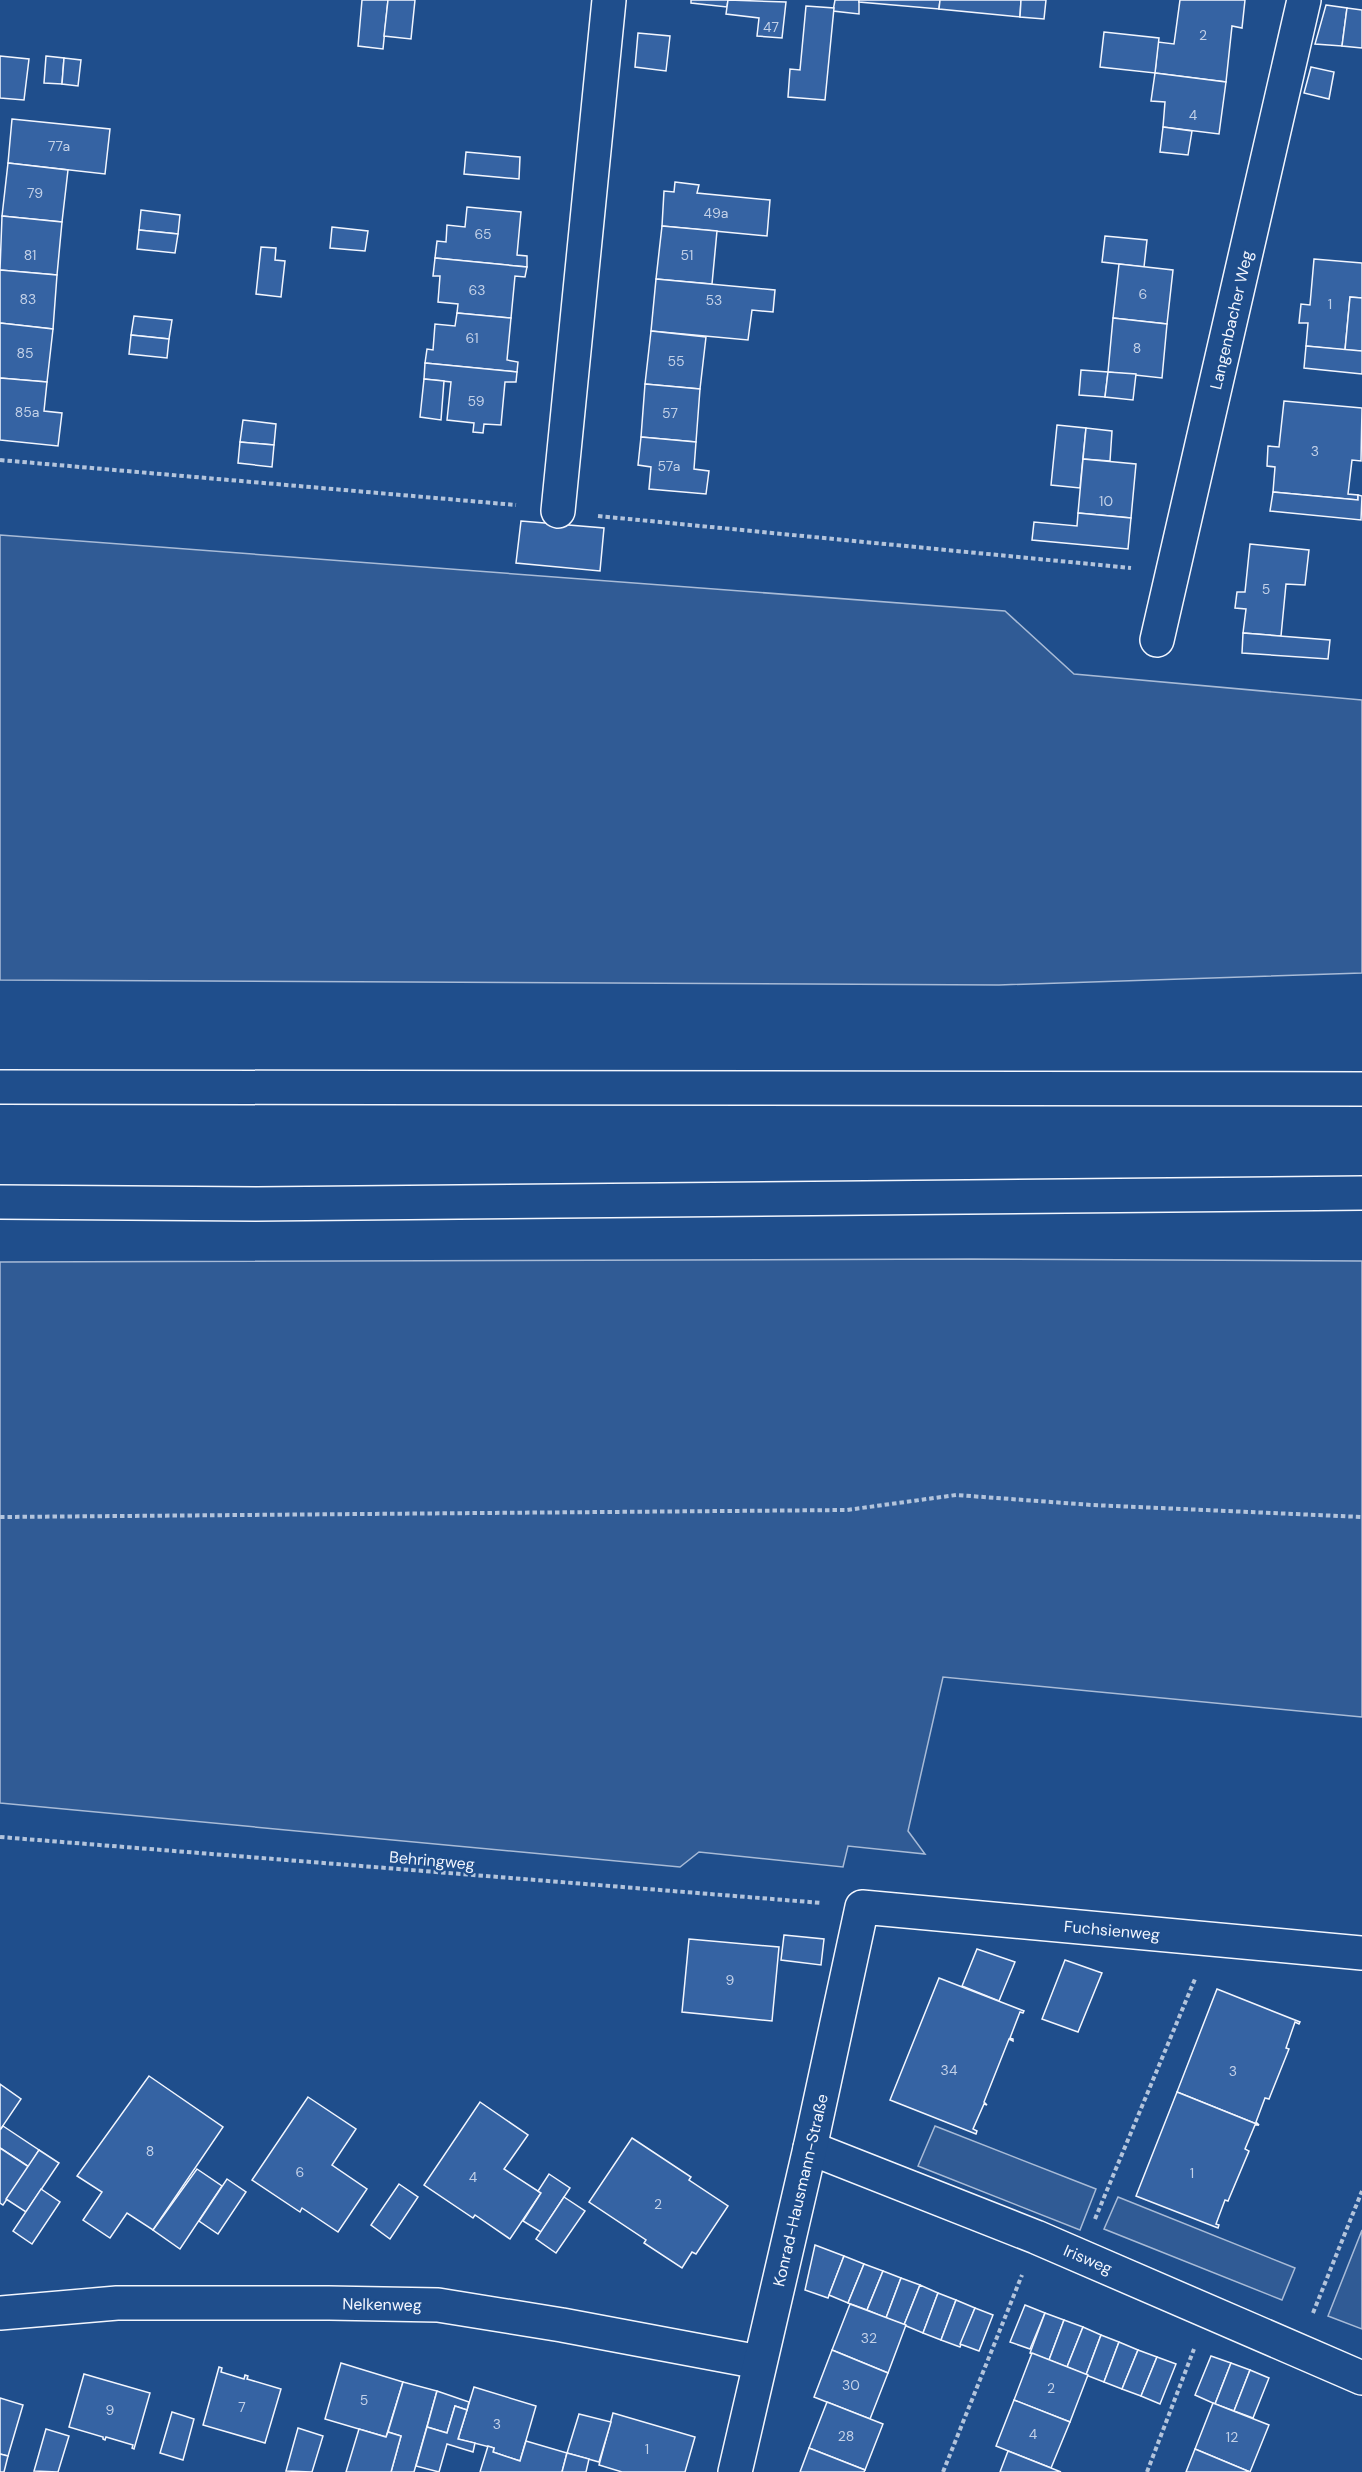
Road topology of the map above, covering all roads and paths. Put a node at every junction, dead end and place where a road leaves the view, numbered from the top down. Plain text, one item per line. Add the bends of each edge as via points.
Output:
1 (609, 0) edge
2 (1304, 0) edge
3 (558, 511) dead end
4 (1157, 640) dead end
5 (0, 1087) edge
6 (1362, 1089) edge
7 (1362, 1193) edge
8 (0, 1202) edge
9 (0, 1517) edge
10 (1362, 1517) edge
11 (0, 1837) edge
12 (862, 1907) junction
13 (1211, 1940) junction
14 (1362, 1953) edge
15 (810, 2148) junction
16 (1362, 2191) edge
17 (1036, 2237) junction
18 (1081, 2256) junction
19 (1209, 2310) junction
20 (0, 2313) edge
21 (1298, 2349) junction
22 (759, 2362) junction
23 (1362, 2378) edge
24 (735, 2472) edge
25 (943, 2472) edge
26 (1147, 2472) edge

1 - 3 main road
2 - 4 main road, Langenbacher Weg
5 - 6 main road
7 - 8 main road via 268,1204
9 - 10 path via 847,1510 956,1495
11 - 12 path, Behringweg
12 - 13 main road, Fuchsienweg
12 - 15 main road, Konrad-Hausmann-Straße
13 - 14 main road, Fuchsienweg
13 - 18 path
15 - 17 main road, Irisweg
15 - 22 main road, Konrad-Hausmann-Straße
16 - 21 path
17 - 18 main road, Irisweg
17 - 25 path
18 - 19 main road, Irisweg
19 - 21 main road, Irisweg
19 - 26 path
20 - 22 main road, Nelkenweg via 117,2303 438,2306
21 - 23 main road, Irisweg
22 - 24 main road, Konrad-Hausmann-Straße

